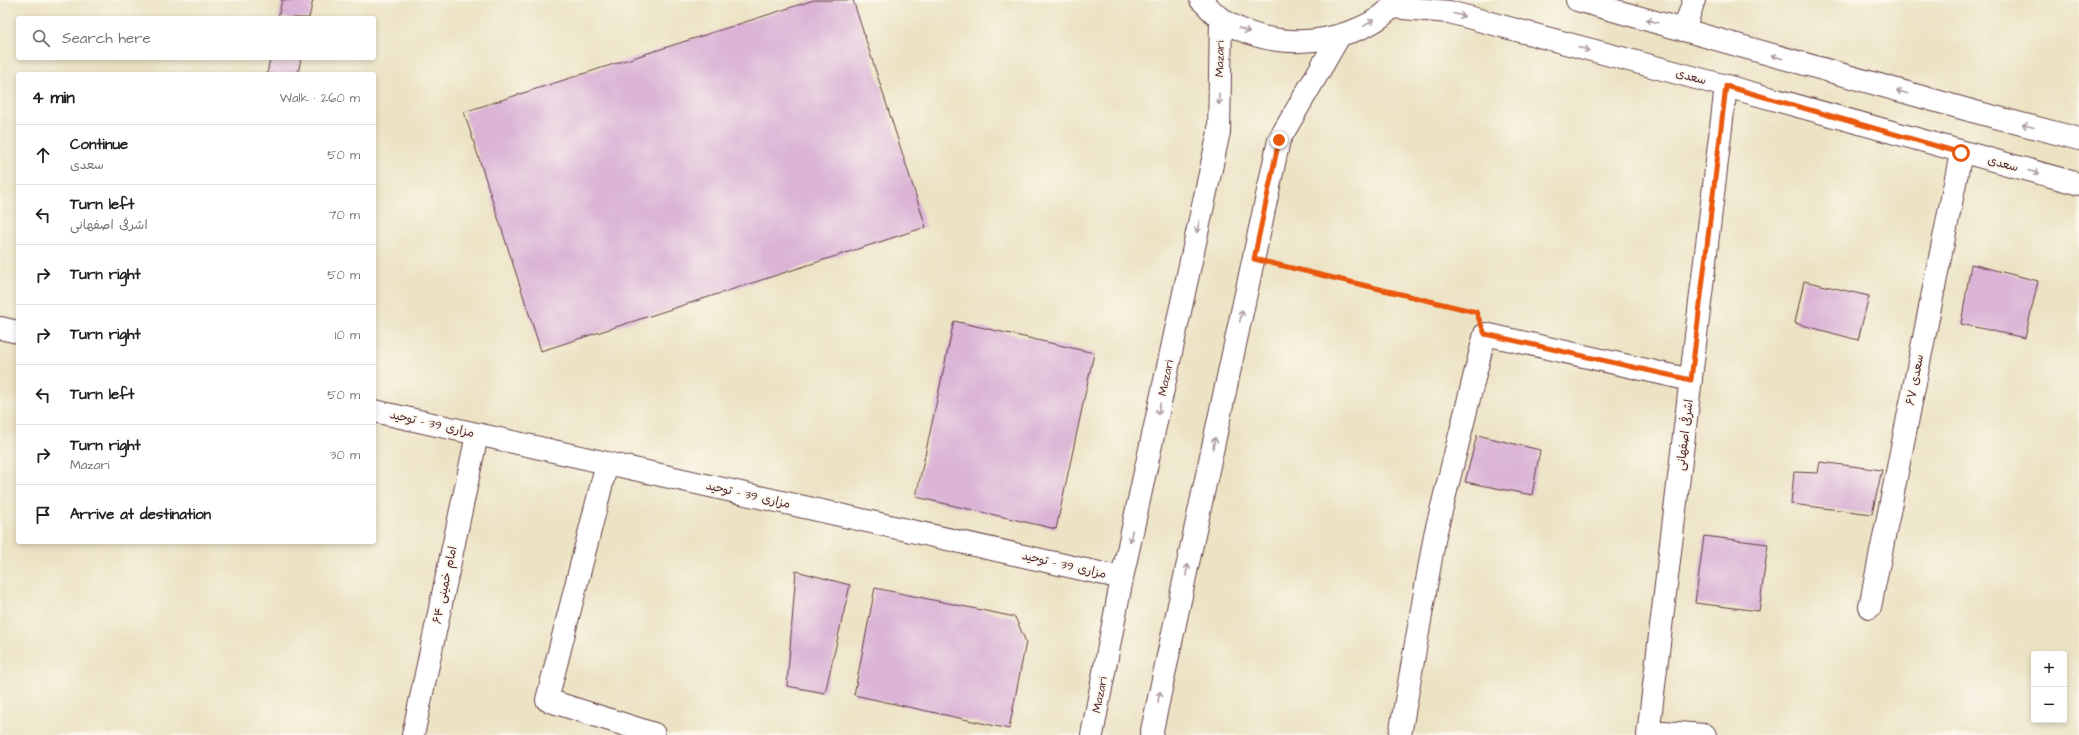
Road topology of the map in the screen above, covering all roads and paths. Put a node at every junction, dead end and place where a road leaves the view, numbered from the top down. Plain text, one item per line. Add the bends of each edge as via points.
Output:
1 (1201, 0) edge
2 (1577, 0) edge
3 (1694, 0) edge
4 (1394, 4) edge
5 (1221, 18) junction
6 (1684, 30) junction
7 (1340, 35) junction
8 (1726, 86) junction
9 (2079, 139) edge
10 (1961, 153) junction
11 (2079, 184) edge
12 (1254, 259) junction
13 (0, 328) edge
14 (16, 332) edge
15 (1485, 334) junction
16 (1691, 380) junction
17 (376, 411) edge
18 (478, 434) junction
19 (608, 463) junction
20 (1122, 578) junction
21 (1870, 607) dead end
22 (1649, 733) edge
23 (654, 734) dead end
24 (413, 735) edge
25 (1092, 735) edge
26 (1151, 735) edge
27 (1400, 735) edge
28 (1705, 735) edge

1 - 5 street
6 -> 2 street
3 - 6 street
7 -> 4 street via 1368,26
4 -> 8 street, سعدی via 1449,12
5 -> 7 street via 1243,30 1266,38 1315,41
5 -> 20 street, Mazari via 1219,132
9 -> 6 street
7 - 12 street via 1279,140
8 - 10 street, سعدی
8 - 16 street, اشرفی اصفهانی
10 -> 11 street, سعدی
10 - 21 street, سعدی ۶۷
12 - 15 path via 1476,312
26 -> 12 street
13 - 14 street
15 - 16 street
15 - 27 street via 1435,535
16 - 22 street, اشرفی اصفهانی
17 - 18 street, مزاری 39 - توحید
18 - 19 street, مزاری 39 - توحید
18 - 24 street, امام خمینی ۶۴
19 - 20 street, مزاری 39 - توحید
19 - 23 street via 547,700
20 - 25 street, Mazari
22 - 28 street

